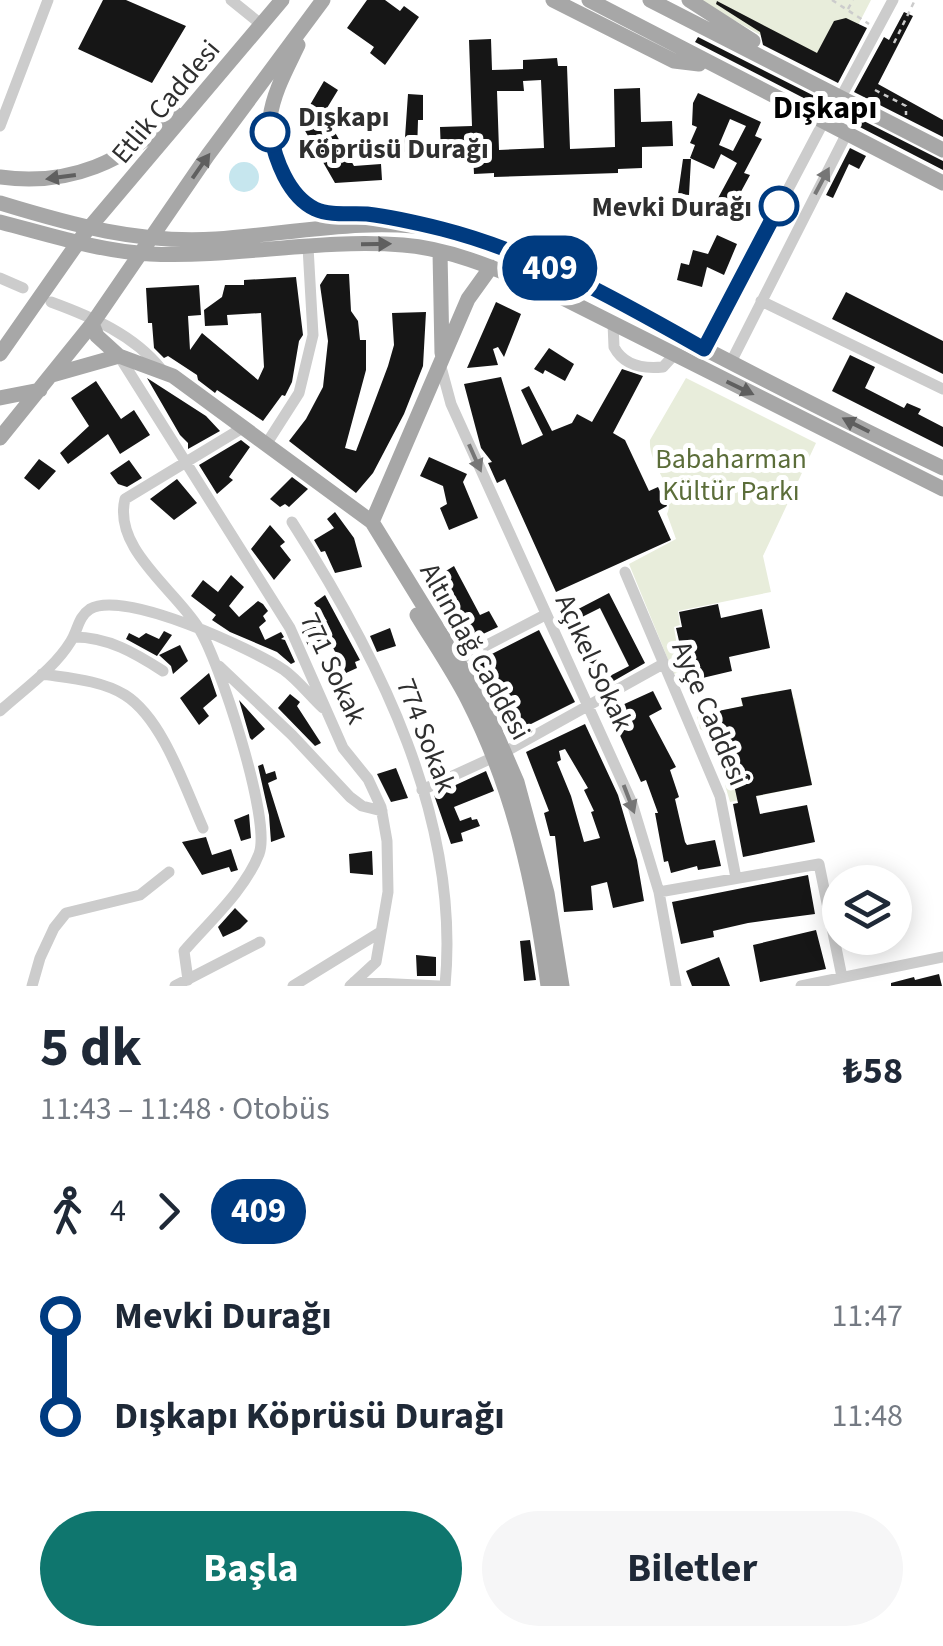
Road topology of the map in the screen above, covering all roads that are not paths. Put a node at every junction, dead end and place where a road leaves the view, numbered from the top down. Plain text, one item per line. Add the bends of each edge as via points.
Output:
1 (48, 0) edge
2 (230, 0) edge
3 (274, 0) edge
4 (282, 0) edge
5 (553, 0) edge
6 (589, 0) edge
7 (650, 0) edge
8 (689, 0) edge
9 (892, 0) edge
10 (319, 7) edge
11 (262, 25) junction
12 (710, 65) junction
13 (226, 68) junction
14 (791, 71) junction
15 (841, 96) junction
16 (823, 123) junction
17 (0, 126) edge
18 (846, 135) junction
19 (943, 150) edge
20 (0, 177) edge
21 (943, 183) edge
22 (0, 203) edge
23 (0, 222) edge
24 (444, 230) junction
25 (763, 238) junction
26 (279, 241) junction
27 (308, 247) junction
28 (786, 250) junction
29 (440, 252) junction
30 (491, 267) junction
31 (54, 274) junction
32 (0, 278) edge
33 (23, 288) dead end
34 (761, 301) junction
35 (51, 302) dead end
36 (613, 323) junction
37 (92, 324) junction
38 (0, 332) edge
39 (704, 349) junction
40 (0, 354) edge
41 (674, 355) junction
42 (119, 356) junction
43 (731, 362) junction
44 (441, 368) junction
45 (161, 369) junction
46 (52, 374) junction
47 (943, 389) edge
48 (40, 390) junction
49 (0, 398) edge
50 (244, 427) junction
51 (0, 438) edge
52 (267, 443) junction
53 (184, 462) junction
54 (943, 468) edge
55 (943, 489) edge
56 (292, 522) dead end
57 (372, 522) junction
58 (625, 572) dead end
59 (545, 615) junction
60 (198, 627) junction
61 (74, 637) junction
62 (458, 660) junction
63 (216, 664) junction
64 (663, 664) junction
65 (163, 671) dead end
66 (42, 674) junction
67 (589, 705) junction
68 (0, 711) edge
69 (330, 714) junction
70 (499, 754) junction
71 (422, 790) junction
72 (382, 811) junction
73 (203, 828) dead end
74 (169, 872) dead end
75 (736, 878) junction
76 (659, 892) junction
77 (379, 934) junction
78 (260, 942) dead end
79 (943, 957) edge
80 (842, 977) junction
81 (188, 980) junction
82 (352, 984) edge
83 (32, 986) edge
84 (175, 986) edge
85 (293, 986) edge
86 (442, 986) edge
87 (548, 986) edge
88 (562, 986) edge
89 (676, 986) edge
90 (801, 986) edge

1 - 17 street
2 - 11 street
3 - 11 main road
4 - 11 main road, Etlik Caddesi
5 - 12 main road via 674,61
6 - 12 main road
7 - 14 main road
8 - 14 main road
9 - 15 street
10 - 24 main road via 271,110 272,142 285,178 317,210
37 -> 10 main road
11 - 13 main road, Etlik Caddesi
12 - 16 main road
13 -> 20 main road via 154,135 108,164 53,179
13 - 31 main road, Etlik Caddesi
14 - 15 main road
15 - 19 main road
16 - 18 main road
16 - 25 street
18 - 21 main road
28 -> 18 street
22 - 26 main road via 113,235
23 - 26 main road via 146,254 207,255
24 - 26 main road via 372,226
24 - 39 main road via 557,271
25 - 28 street
25 - 39 street
26 - 27 main road
27 -> 29 main road via 383,244
27 - 52 street via 313,335 298,393
28 - 34 street
29 - 30 main road
29 - 44 main road
30 - 36 main road
30 - 44 main road via 468,298
31 - 38 main road
31 - 40 main road
32 - 33 street
34 - 43 street
34 - 47 street
35 - 45 street via 120,334
36 - 41 main road
36 - 41 street via 614,347 628,362 663,368
37 - 42 main road
37 - 46 main road
39 - 43 main road
41 -> 55 main road
42 - 45 main road, Altındağ Caddesi
42 - 46 main road
42 - 53 street, 771 Sokak
54 -> 43 main road
44 - 57 main road
44 -> 59 street, Açıkel Sokak
45 - 50 main road, Altındağ Caddesi
46 - 48 main road
48 - 49 main road
48 - 51 main road
50 - 52 main road, Altındağ Caddesi
50 - 53 street
52 - 57 main road, Altındağ Caddesi
53 - 60 street via 125,499 121,515 128,539
53 - 69 street, 771 Sokak via 290,628
56 - 71 street, 774 Sokak via 366,645
57 - 62 main road, Altındağ Caddesi
57 - 70 main road, Altındağ Caddesi via 383,555
58 - 64 street, Ayçe Caddesi
59 - 62 street
59 - 67 street, Açıkel Sokak
60 - 61 street via 122,605 94,606
60 - 63 street
60 - 69 street via 286,671
61 - 65 street via 121,647
61 - 66 street
62 - 70 main road, Altındağ Caddesi via 482,701
63 - 72 street via 350,797
63 - 81 street via 240,734 261,852 184,951
64 - 67 street
64 - 75 street, Ayçe Caddesi via 723,804
66 - 68 street
66 - 73 street via 81,679 138,705 176,766
67 - 70 street
67 -> 76 street, Açıkel Sokak via 632,803
69 - 72 street, 771 Sokak
70 - 71 street
70 - 87 main road, Altındağ Caddesi via 540,920
70 - 88 main road, Altındağ Caddesi via 538,850
71 - 86 street, 774 Sokak via 447,896
72 - 77 street, 771 Sokak via 388,892
74 - 83 street via 140,895 66,913
75 - 76 street
75 - 80 street via 819,864
76 - 89 street, Açıkel Sokak
77 - 82 street, 771 Sokak via 376,962
77 - 85 street
78 - 81 street
79 - 80 street
80 - 90 street
81 - 84 street
82 - 86 street

